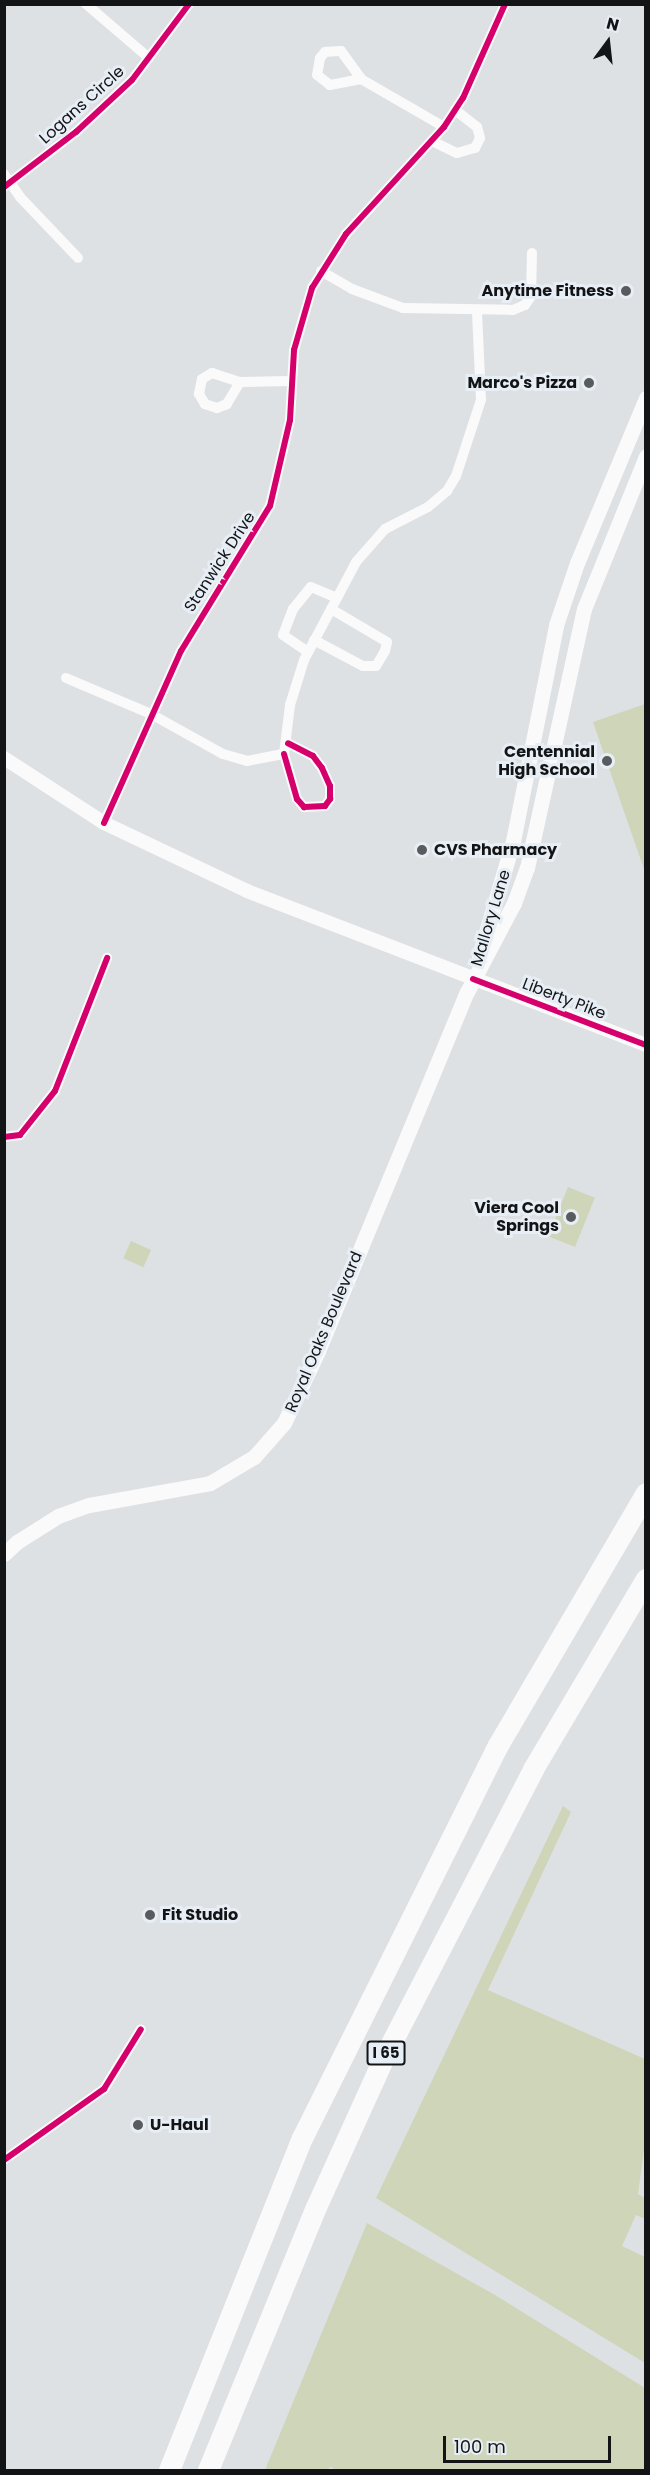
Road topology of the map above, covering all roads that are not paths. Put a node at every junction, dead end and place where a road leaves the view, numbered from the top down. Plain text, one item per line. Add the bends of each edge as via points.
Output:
1 (86, 4) edge
2 (189, 4) edge
3 (505, 4) edge
4 (149, 58) junction
5 (361, 79) dead end
6 (455, 110) junction
7 (444, 128) junction
8 (434, 142) junction
9 (7, 181) edge
10 (532, 253) dead end
11 (78, 258) dead end
12 (321, 272) junction
13 (477, 312) junction
14 (290, 381) junction
15 (240, 382) dead end
16 (645, 398) edge
17 (645, 456) edge
18 (596, 518) junction
19 (617, 526) junction
20 (337, 598) junction
21 (331, 609) junction
22 (314, 640) junction
23 (308, 652) junction
24 (66, 678) dead end
25 (151, 714) junction
26 (286, 749) junction
27 (4, 758) edge
28 (104, 823) junction
29 (106, 958) dead end
30 (473, 979) junction
31 (645, 1045) edge
32 (4, 1137) edge
33 (645, 1493) edge
34 (4, 1554) edge
35 (645, 1579) edge
36 (141, 2029) dead end
37 (4, 2160) edge
38 (230, 2413) junction
39 (168, 2470) edge
40 (208, 2470) edge
41 (223, 2470) edge

1 - 4 street
2 - 4 street, Logans Circle
3 - 6 street, Stanwick Drive
4 - 9 street, Logans Circle via 132,80 76,132
5 - 7 street
6 - 7 street, Stanwick Drive
6 - 8 street via 477,127 480,138 475,148 457,153
7 - 8 street, Stanwick Drive
8 - 12 street, Stanwick Drive via 346,234
9 - 11 street
10 - 13 street via 531,296 525,305 513,310
12 - 13 street via 352,289 403,308
12 - 14 street, Stanwick Drive via 302,319
13 - 20 street via 481,400 456,476 447,491 428,507 385,529 371,541
14 - 15 street
14 - 25 street, Stanwick Drive via 290,420 270,506 195,626
16 - 18 main road, Mallory Lane
17 - 19 main road, Mallory Lane
18 - 19 main road
18 - 30 main road, Mallory Lane via 556,625 513,841
19 - 30 main road, Mallory Lane via 577,632 527,868 514,903
20 - 21 street
20 - 23 street via 311,587 293,609 283,635
21 - 22 street
21 - 22 street via 387,642 385,651 376,666 363,666
22 - 23 street
23 - 26 street via 290,705
24 - 25 street
25 - 26 street via 223,754 247,761
25 - 28 street, Stanwick Drive
26 - 26 street via 314,756 330,786 330,799 325,806 304,807 297,799
27 - 28 street, Liberty Pike
28 - 30 street, Liberty Pike via 316,921
29 - 32 street via 55,1091 20,1135
30 - 31 street, Liberty Pike
30 - 34 main road, Royal Oaks Boulevard via 298,1398 269,1444 237,1470 210,1483 89,1505 58,1516
33 - 39 highway, I 65 via 498,1745 308,2128
35 - 38 highway, I 65 via 533,1769 385,2055
36 - 37 street via 104,2089
38 - 40 highway, I 65
38 - 41 highway

